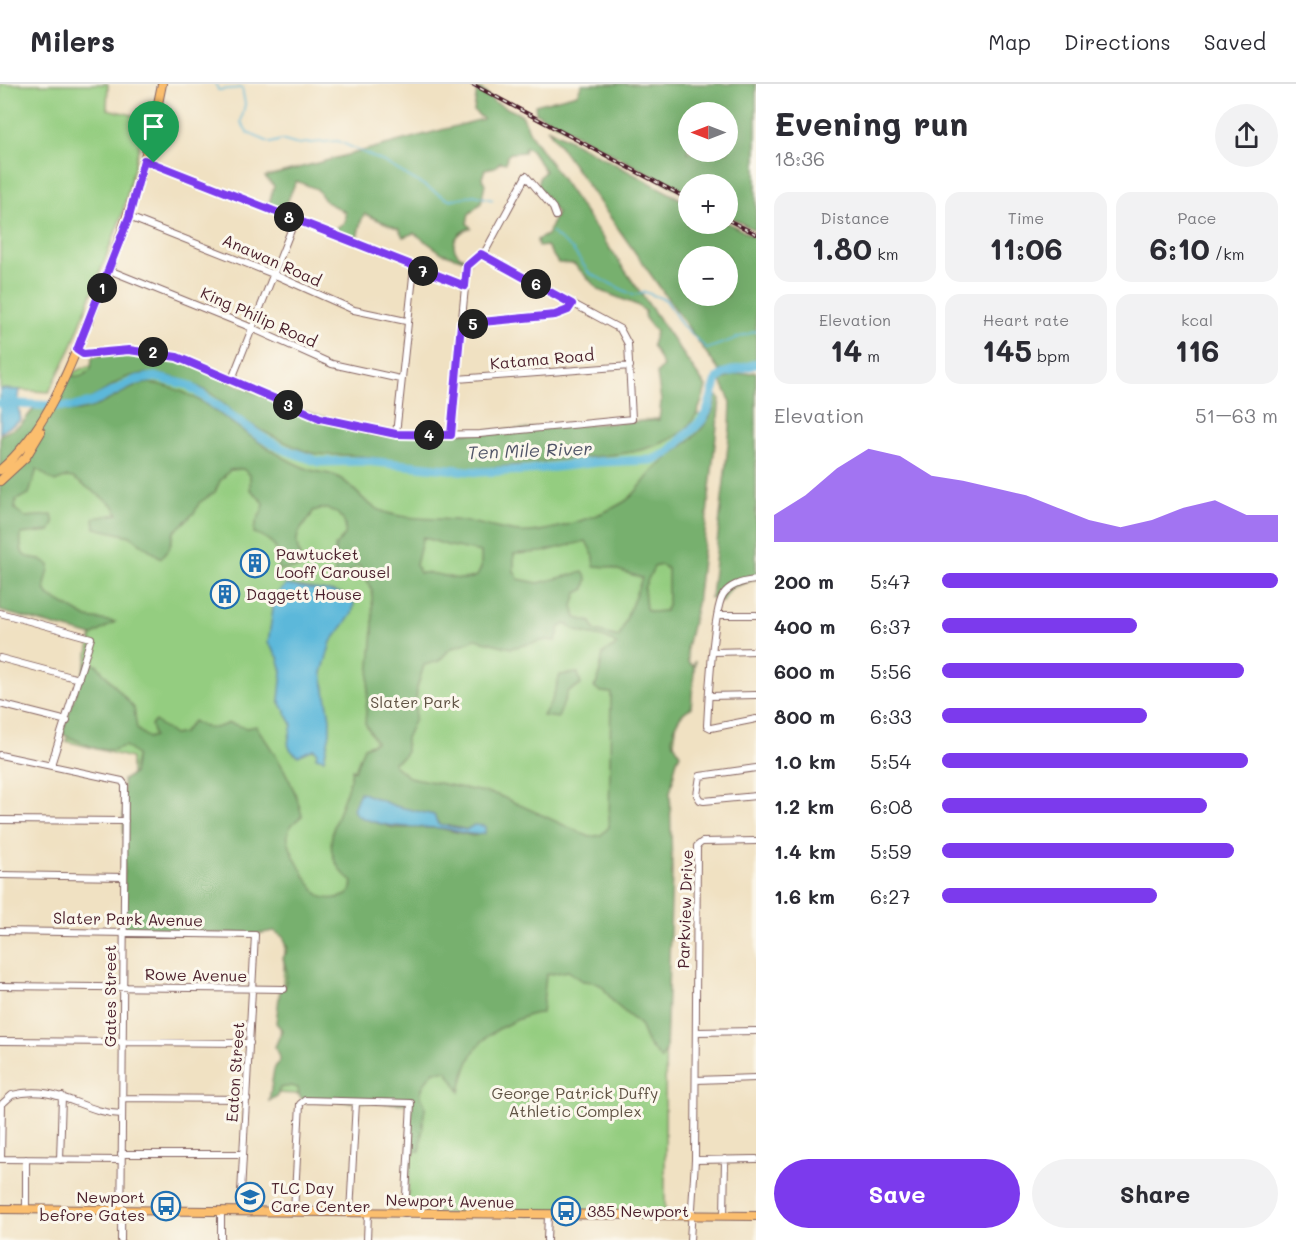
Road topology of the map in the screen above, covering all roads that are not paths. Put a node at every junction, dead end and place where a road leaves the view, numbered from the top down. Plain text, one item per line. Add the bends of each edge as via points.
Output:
1 (162, 84) edge
2 (144, 160) junction
3 (130, 216) junction
4 (556, 216) dead end
5 (295, 219) junction
6 (481, 254) junction
7 (414, 267) junction
8 (109, 270) junction
9 (273, 274) junction
10 (465, 286) junction
11 (572, 304) junction
12 (406, 321) junction
13 (461, 324) junction
14 (252, 328) junction
15 (77, 350) junction
16 (630, 366) junction
17 (232, 379) junction
18 (400, 379) junction
19 (456, 379) junction
20 (47, 414) junction
21 (396, 434) junction
22 (451, 435) junction
23 (0, 471) edge
24 (0, 481) edge
25 (756, 580) edge
26 (0, 613) edge
27 (718, 615) junction
28 (756, 615) edge
29 (756, 651) edge
30 (713, 652) junction
31 (0, 658) edge
32 (79, 679) junction
33 (756, 695) edge
34 (709, 696) junction
35 (0, 704) edge
36 (756, 719) edge
37 (67, 721) junction
38 (0, 755) edge
39 (51, 765) junction
40 (756, 768) edge
41 (756, 796) edge
42 (0, 820) edge
43 (125, 821) junction
44 (756, 841) edge
45 (0, 875) edge
46 (124, 877) junction
47 (0, 931) edge
48 (124, 933) junction
49 (255, 935) joint
50 (0, 986) edge
51 (123, 987) junction
52 (254, 989) junction
53 (284, 990) dead end
54 (756, 1031) edge
55 (696, 1032) junction
56 (0, 1041) edge
57 (123, 1043) junction
58 (250, 1043) junction
59 (756, 1078) edge
60 (696, 1080) junction
61 (62, 1096) junction
62 (122, 1098) junction
63 (247, 1099) junction
64 (356, 1102) junction
65 (122, 1114) junction
66 (243, 1154) junction
67 (121, 1157) junction
68 (0, 1159) edge
69 (26, 1159) junction
70 (725, 1159) junction
71 (756, 1159) edge
72 (60, 1160) junction
73 (695, 1160) junction
74 (0, 1209) edge
75 (26, 1210) junction
76 (121, 1210) junction
77 (221, 1211) junction
78 (240, 1211) junction
79 (294, 1212) junction
80 (350, 1213) junction
81 (368, 1213) junction
82 (405, 1214) junction
83 (548, 1215) junction
84 (690, 1216) junction
85 (724, 1216) junction
86 (756, 1216) edge
87 (121, 1240) edge
88 (221, 1240) edge
89 (367, 1240) edge
90 (547, 1240) edge
91 (690, 1240) edge

1 - 2 main road
2 - 3 main road
2 - 5 street
3 - 8 main road
3 - 9 street, Anawan Road
4 - 6 street via 526,176
5 - 7 street
5 - 9 street
6 - 10 street via 467,266
6 - 11 street
7 - 10 street
7 - 12 street
8 - 14 street, King Philip Road
8 - 15 main road
9 - 12 street, Anawan Road via 354,310
9 - 14 street
10 - 13 street
11 - 13 street via 555,315
11 - 16 street via 620,329 627,338
12 - 18 street
13 - 19 street
14 - 17 street
14 - 18 street, King Philip Road via 332,364
15 - 17 street via 91,355 129,350 153,352 188,360
15 - 20 main road
16 - 19 street, Katama Road
16 - 22 street via 632,419
17 - 21 street via 320,418
18 - 21 street
19 - 22 street
20 - 23 main road via 32,437
20 - 24 main road via 27,456
21 - 22 street
25 - 27 street via 739,583 725,592
26 - 32 street via 91,638
27 - 28 street
27 - 30 street
29 - 30 street
30 - 34 street
31 - 32 street
32 - 37 street
33 - 34 street
34 - 36 street via 708,728
35 - 37 street
37 - 39 street
38 - 39 street
39 - 43 street, Gates Street via 124,783
40 - 41 street via 700,776 697,798 704,801
42 - 43 street
43 - 46 street, Gates Street
44 - 55 street, Parkview Drive via 702,842 697,846
45 - 46 street
46 - 48 street, Gates Street
47 - 48 street, Slater Park Avenue
48 - 49 street, Slater Park Avenue
48 - 51 street, Gates Street
49 - 52 street, Eaton Street
50 - 51 street, Rowe Avenue
51 - 52 street, Rowe Avenue
51 - 57 street, Gates Street
52 - 53 street, Rowe Avenue
52 - 58 street, Eaton Street
54 - 55 street
55 - 60 street, Parkview Drive
56 - 57 street
57 - 58 street
57 - 62 street, Gates Street
58 - 63 street, Eaton Street
59 - 60 street
60 - 73 street, Parkview Drive
61 - 65 street via 100,1113
61 - 68 street via 20,1093 5,1099
61 - 72 street
62 - 63 street
62 - 65 street, Gates Street
63 - 66 street, Eaton Street
64 - 79 street via 302,1100
64 - 80 street
64 - 82 street via 411,1103
65 - 67 street, Gates Street
66 - 67 street
66 - 78 street, Eaton Street
67 - 72 street
67 - 76 street, Gates Street
68 - 69 street
69 - 72 street
69 - 75 street
70 - 71 street
70 - 73 street
70 - 85 street
73 - 84 street, Parkview Drive
74 - 75 main road, Newport Avenue
75 - 76 main road, Newport Avenue
76 - 77 main road, Newport Avenue
76 - 87 street, Gates Street
77 - 78 main road, Newport Avenue
77 - 88 street
78 - 79 main road, Newport Avenue
79 - 80 main road, Newport Avenue
80 - 81 main road, Newport Avenue
81 - 82 main road, Newport Avenue
81 - 89 street
82 - 83 main road, Newport Avenue
83 - 84 main road, Newport Avenue
83 - 90 street
84 - 85 main road, Newport Avenue
84 - 91 street, Parkview Drive
85 - 86 main road, Newport Avenue

